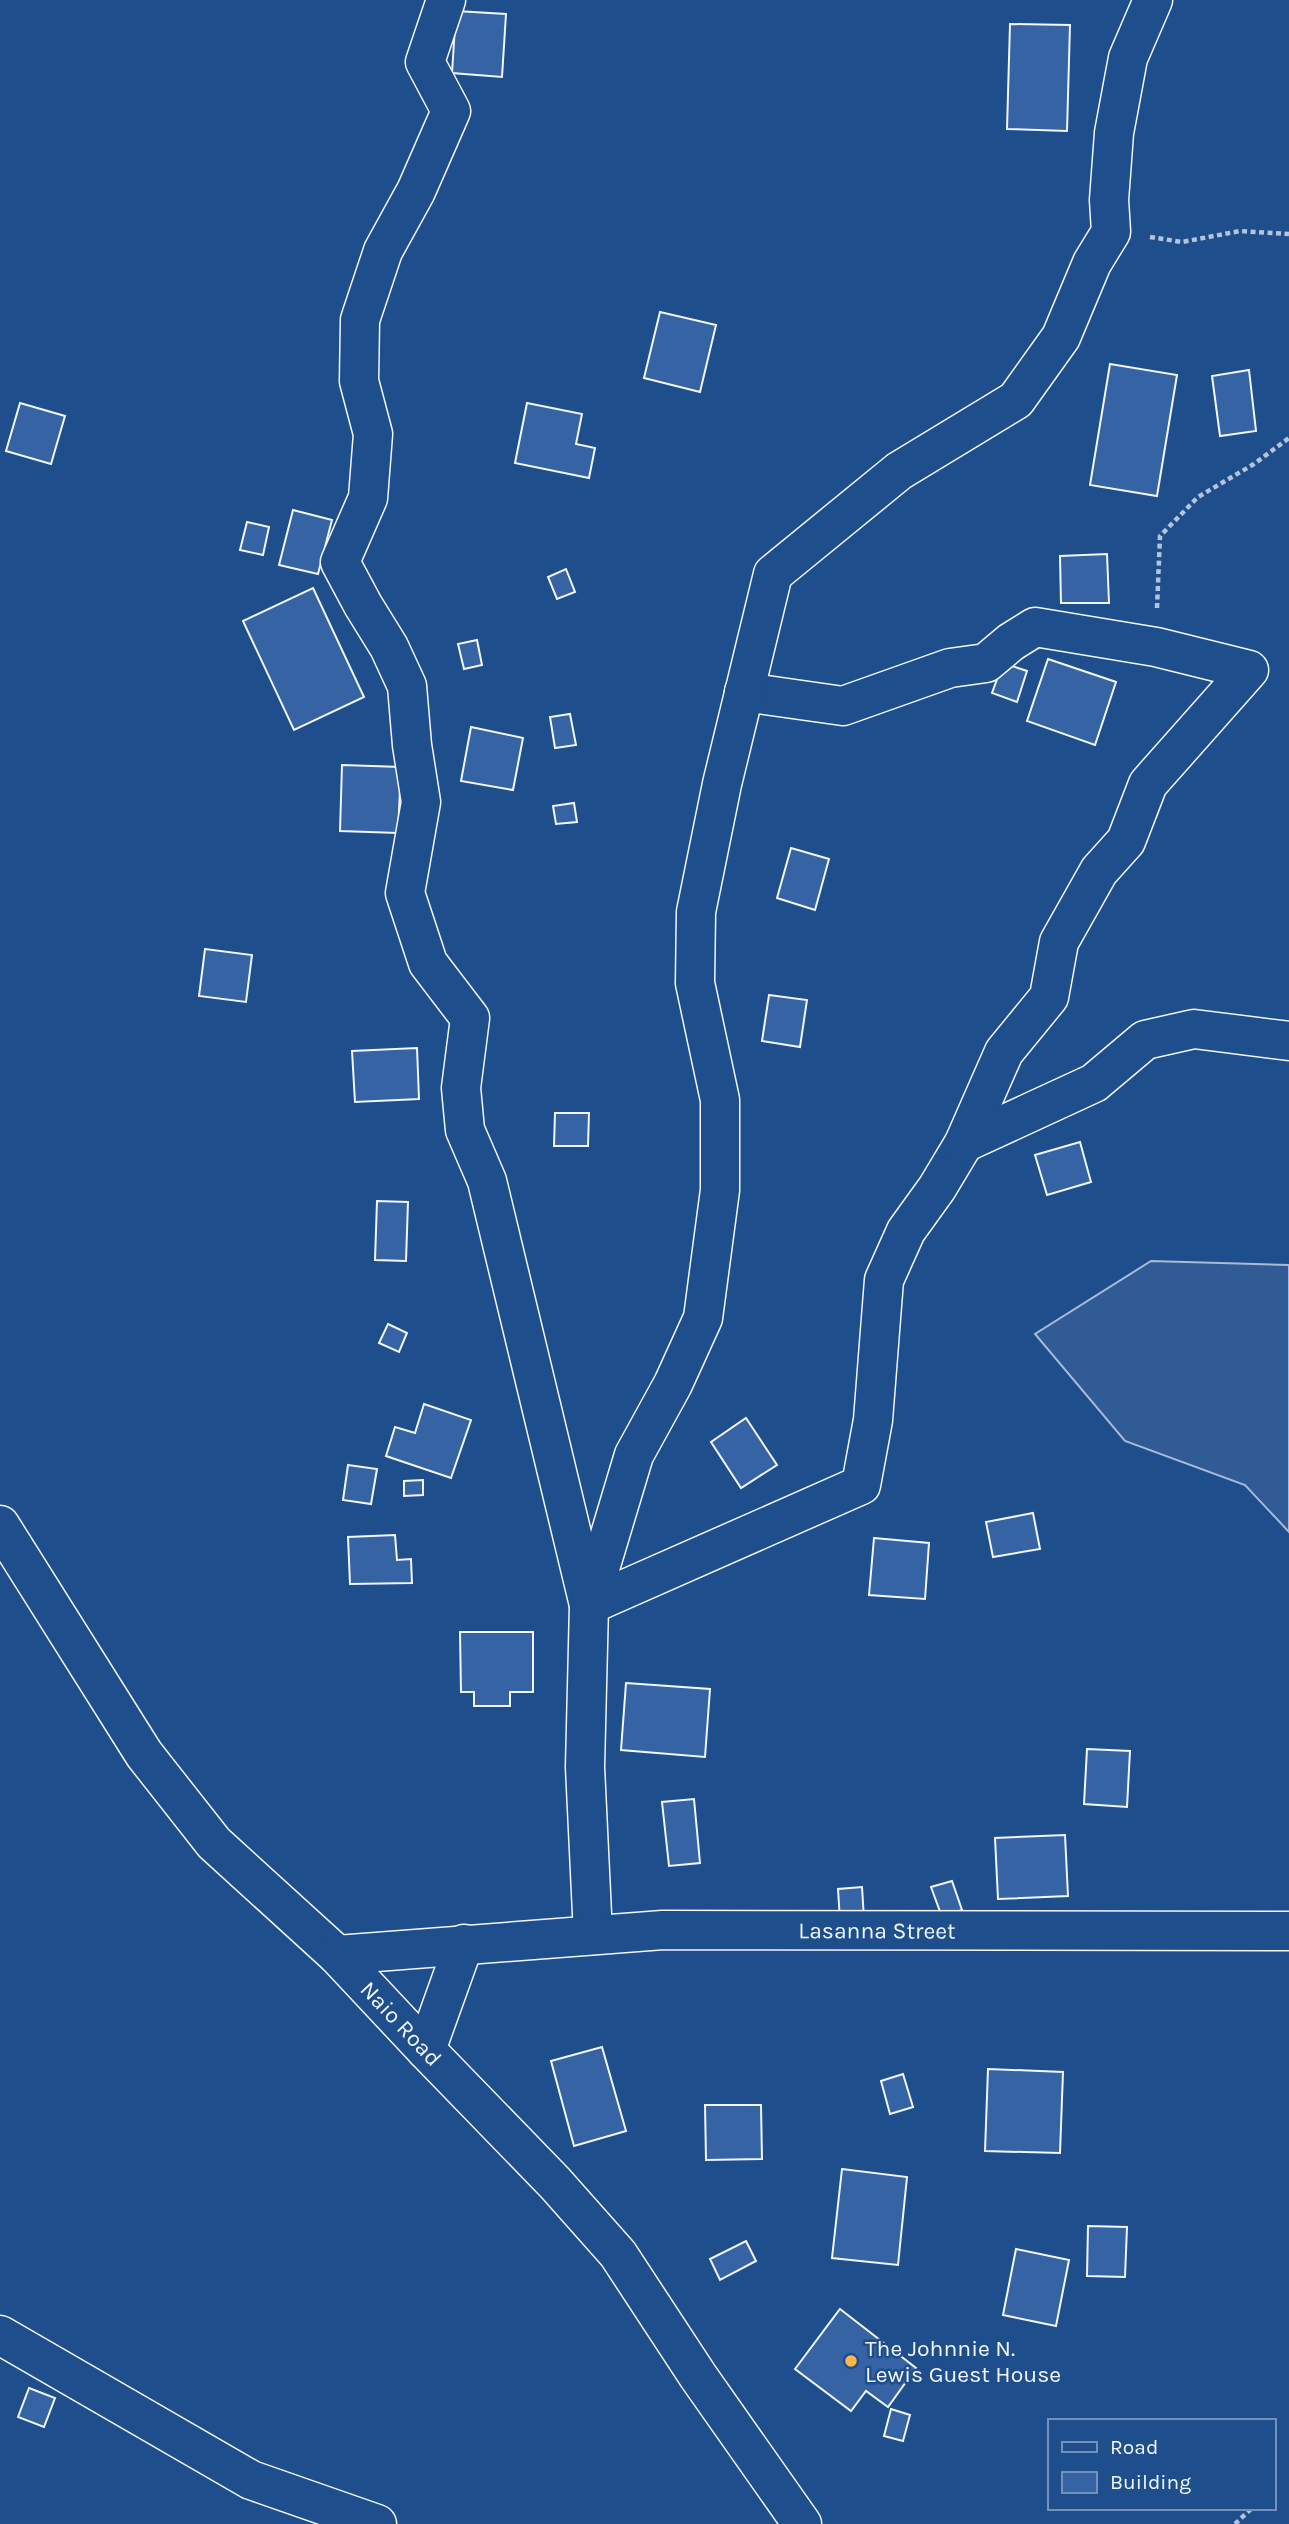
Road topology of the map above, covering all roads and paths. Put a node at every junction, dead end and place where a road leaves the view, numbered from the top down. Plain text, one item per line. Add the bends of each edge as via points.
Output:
1 (446, 0) edge
2 (1153, 0) edge
3 (1111, 232) junction
4 (1289, 234) edge
5 (1289, 438) edge
6 (1156, 647) junction
7 (744, 692) junction
8 (1289, 1041) edge
9 (964, 1143) junction
10 (0, 1525) edge
11 (589, 1605) junction
12 (1289, 1931) edge
13 (593, 1935) junction
14 (464, 1944) junction
15 (337, 1955) junction
16 (426, 2050) junction
17 (0, 2335) edge
18 (1250, 2510) edge
19 (377, 2524) edge
20 (802, 2524) edge
21 (1235, 2524) edge

1 - 11 street via 425,62 451,111 383,251 360,320 359,381 373,434 368,498 340,562 407,686 421,802 405,893 428,963 470,1017 461,1088 465,1130 487,1181
2 - 3 street via 1128,58 1114,132 1108,200
3 - 4 path via 1182,242 1240,230
3 - 7 street via 1092,263 1061,337 1016,400 899,471 773,574
5 - 6 path via 1198,497 1160,536
6 - 7 street via 1035,627 986,663 950,668 843,706
6 - 9 street via 1250,670 1148,784 1126,841 1099,871 1059,942 1049,997 1004,1052
7 - 11 street via 696,912 695,983 720,1100 720,1190 703,1318 634,1455
8 - 9 street via 1194,1030 1145,1040 1094,1083
9 - 11 street via 906,1231 884,1280 873,1420 861,1485
10 - 15 street, Naio Road via 144,1754 214,1843
11 - 13 street via 585,1767
12 - 13 street, Lasanna Street via 663,1930
13 - 14 street, Lasanna Street
14 - 15 street, Lasanna Street
14 - 16 street
15 - 16 street, Naio Road
16 - 20 street, Naio Road via 618,2254
17 - 19 street via 251,2480
18 - 21 path

